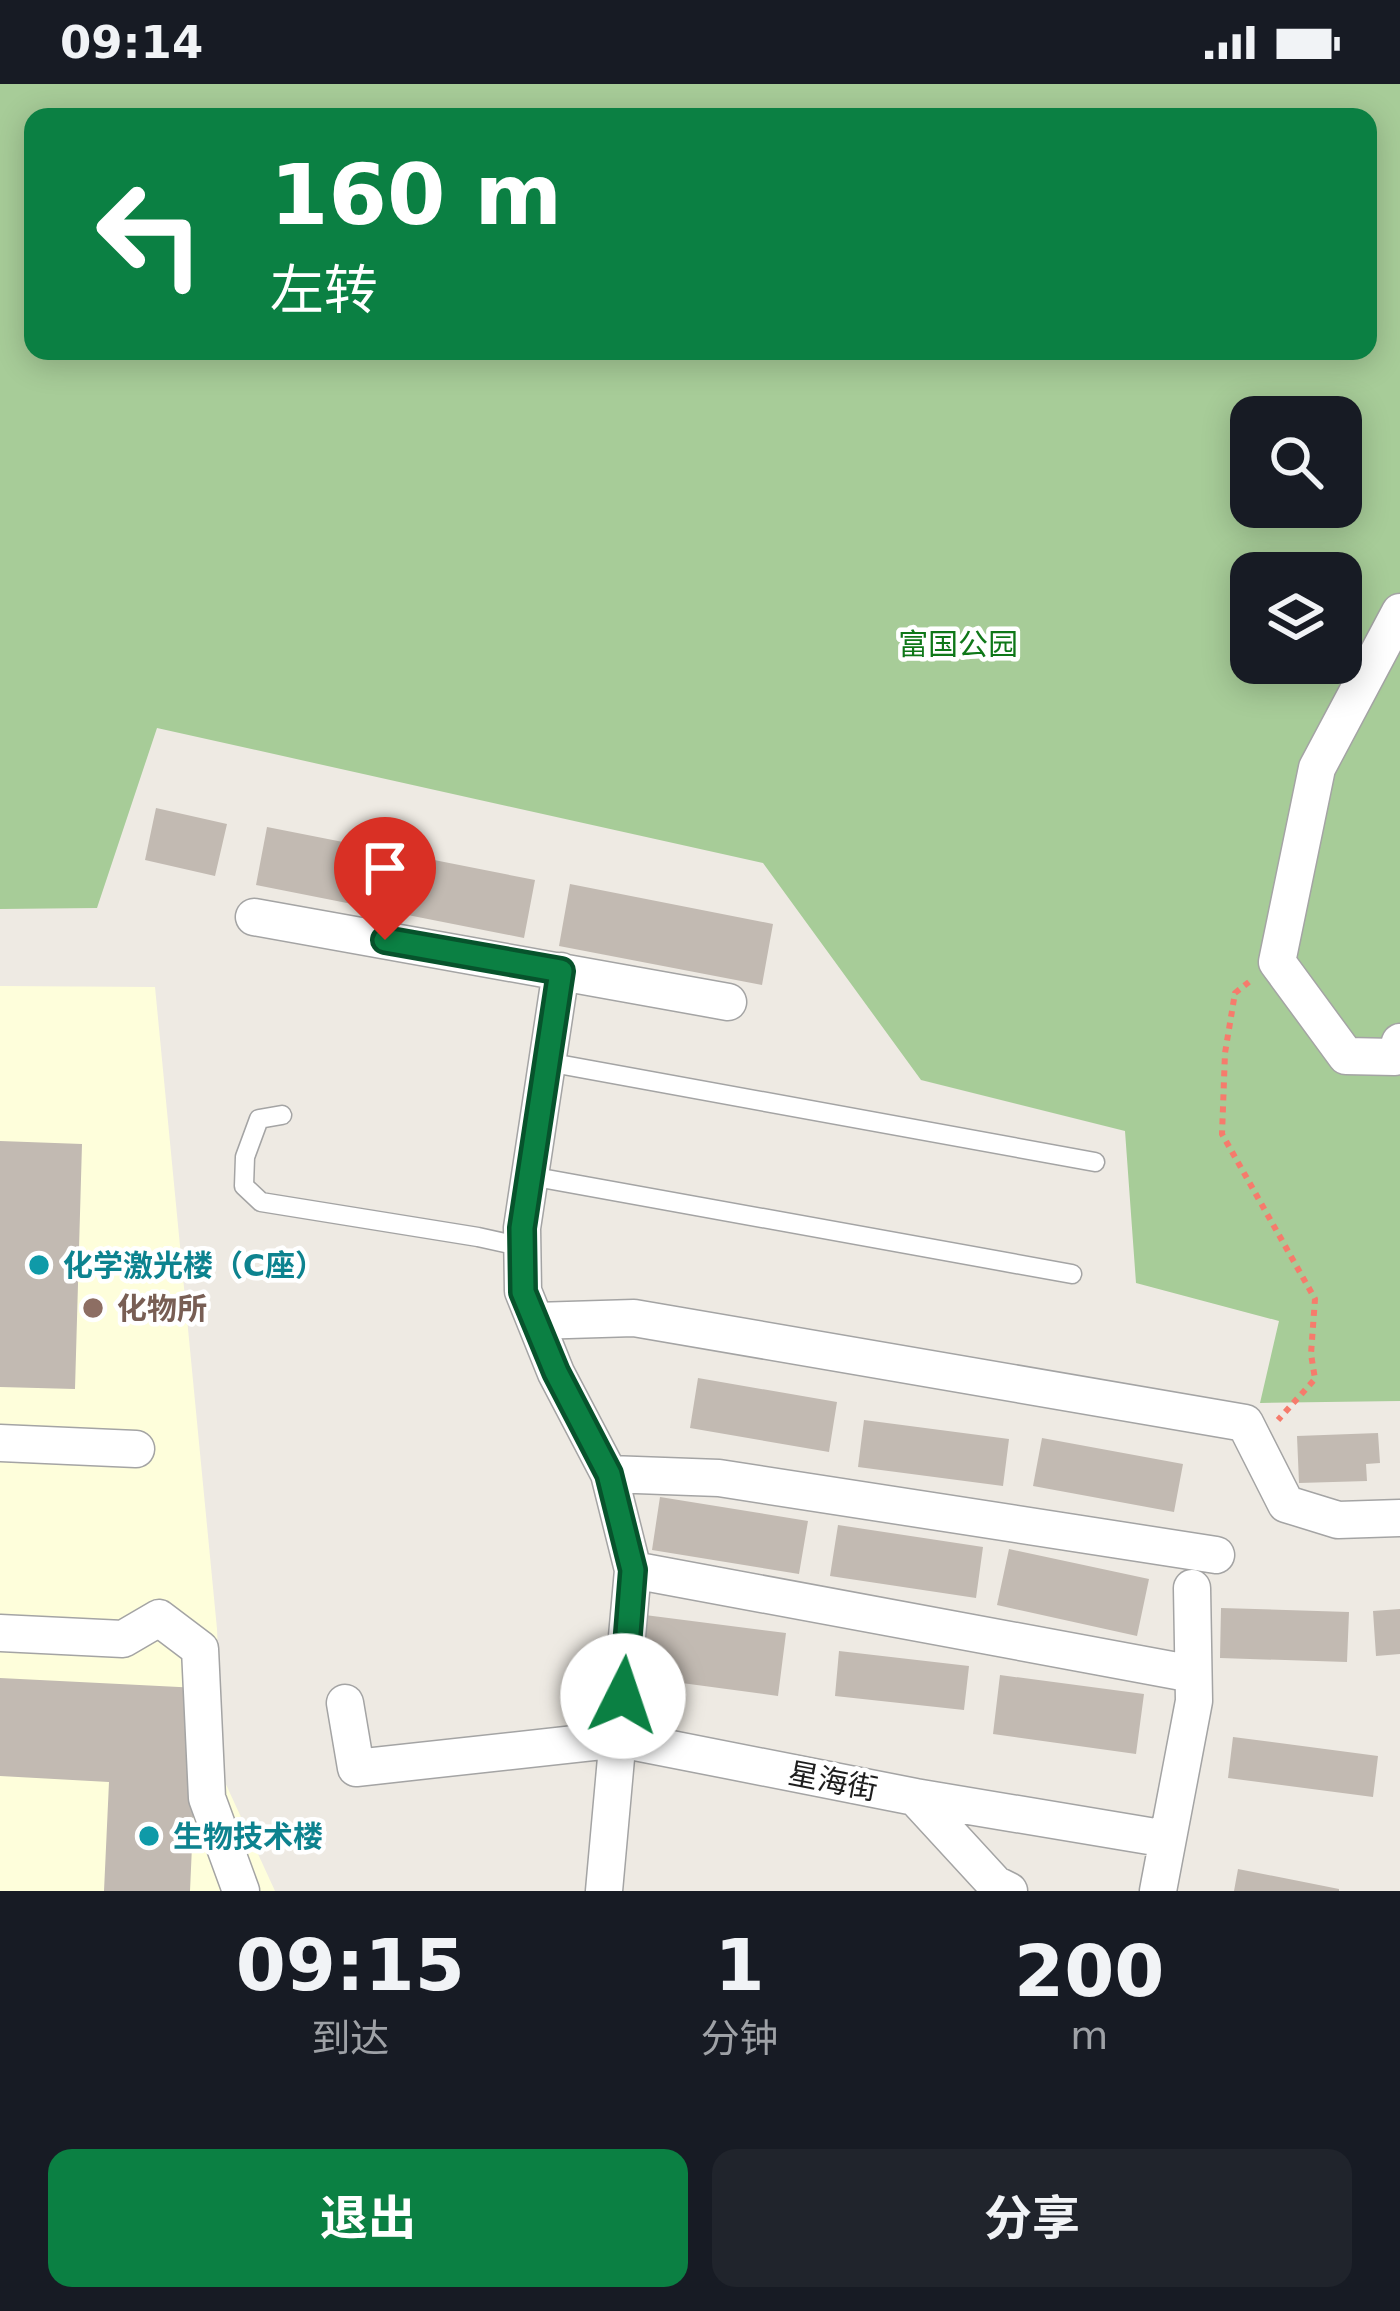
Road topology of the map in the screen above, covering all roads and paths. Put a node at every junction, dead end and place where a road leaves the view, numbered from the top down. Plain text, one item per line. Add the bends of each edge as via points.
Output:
1 (1400, 612) edge
2 (254, 917) dead end
3 (1276, 962) junction
4 (561, 971) junction
5 (728, 1002) dead end
6 (1400, 1042) edge
7 (547, 1062) junction
8 (282, 1115) dead end
9 (1095, 1162) dead end
10 (530, 1176) junction
11 (523, 1247) junction
12 (1072, 1274) dead end
13 (535, 1321) junction
14 (0, 1443) edge
15 (1256, 1445) junction
16 (136, 1449) dead end
17 (609, 1474) junction
18 (1400, 1518) edge
19 (1216, 1555) dead end
20 (633, 1570) junction
21 (1192, 1588) dead end
22 (0, 1634) edge
23 (1193, 1674) junction
24 (345, 1703) dead end
25 (620, 1739) junction
26 (915, 1797) junction
27 (1168, 1839) junction
28 (999, 1888) edge
29 (241, 1891) edge
30 (604, 1891) edge
31 (1157, 1891) edge

1 - 3 street via 1316,768
2 - 4 street
3 - 6 street via 1346,1056 1395,1057
3 - 15 path via 1235,993 1222,1134 1315,1299 1315,1379
4 - 5 street
4 - 7 street
7 - 9 lane
7 - 10 street
8 - 11 lane via 259,1119 245,1157 244,1186 261,1202
10 - 11 street
10 - 12 lane
11 - 13 street via 523,1292
13 - 15 street via 634,1318 822,1350 1245,1424
13 - 17 street
14 - 16 street
15 - 18 street via 1286,1504 1338,1520
17 - 19 street via 719,1478
17 - 20 street
20 - 23 street
20 - 25 street
21 - 23 street
22 - 29 street via 123,1639 159,1618 200,1649 207,1798
23 - 27 street
24 - 25 street, 星海街 via 356,1768
25 - 26 street, 星海街
25 - 30 street
26 - 27 street
26 - 28 street, 星海街
27 - 31 street

